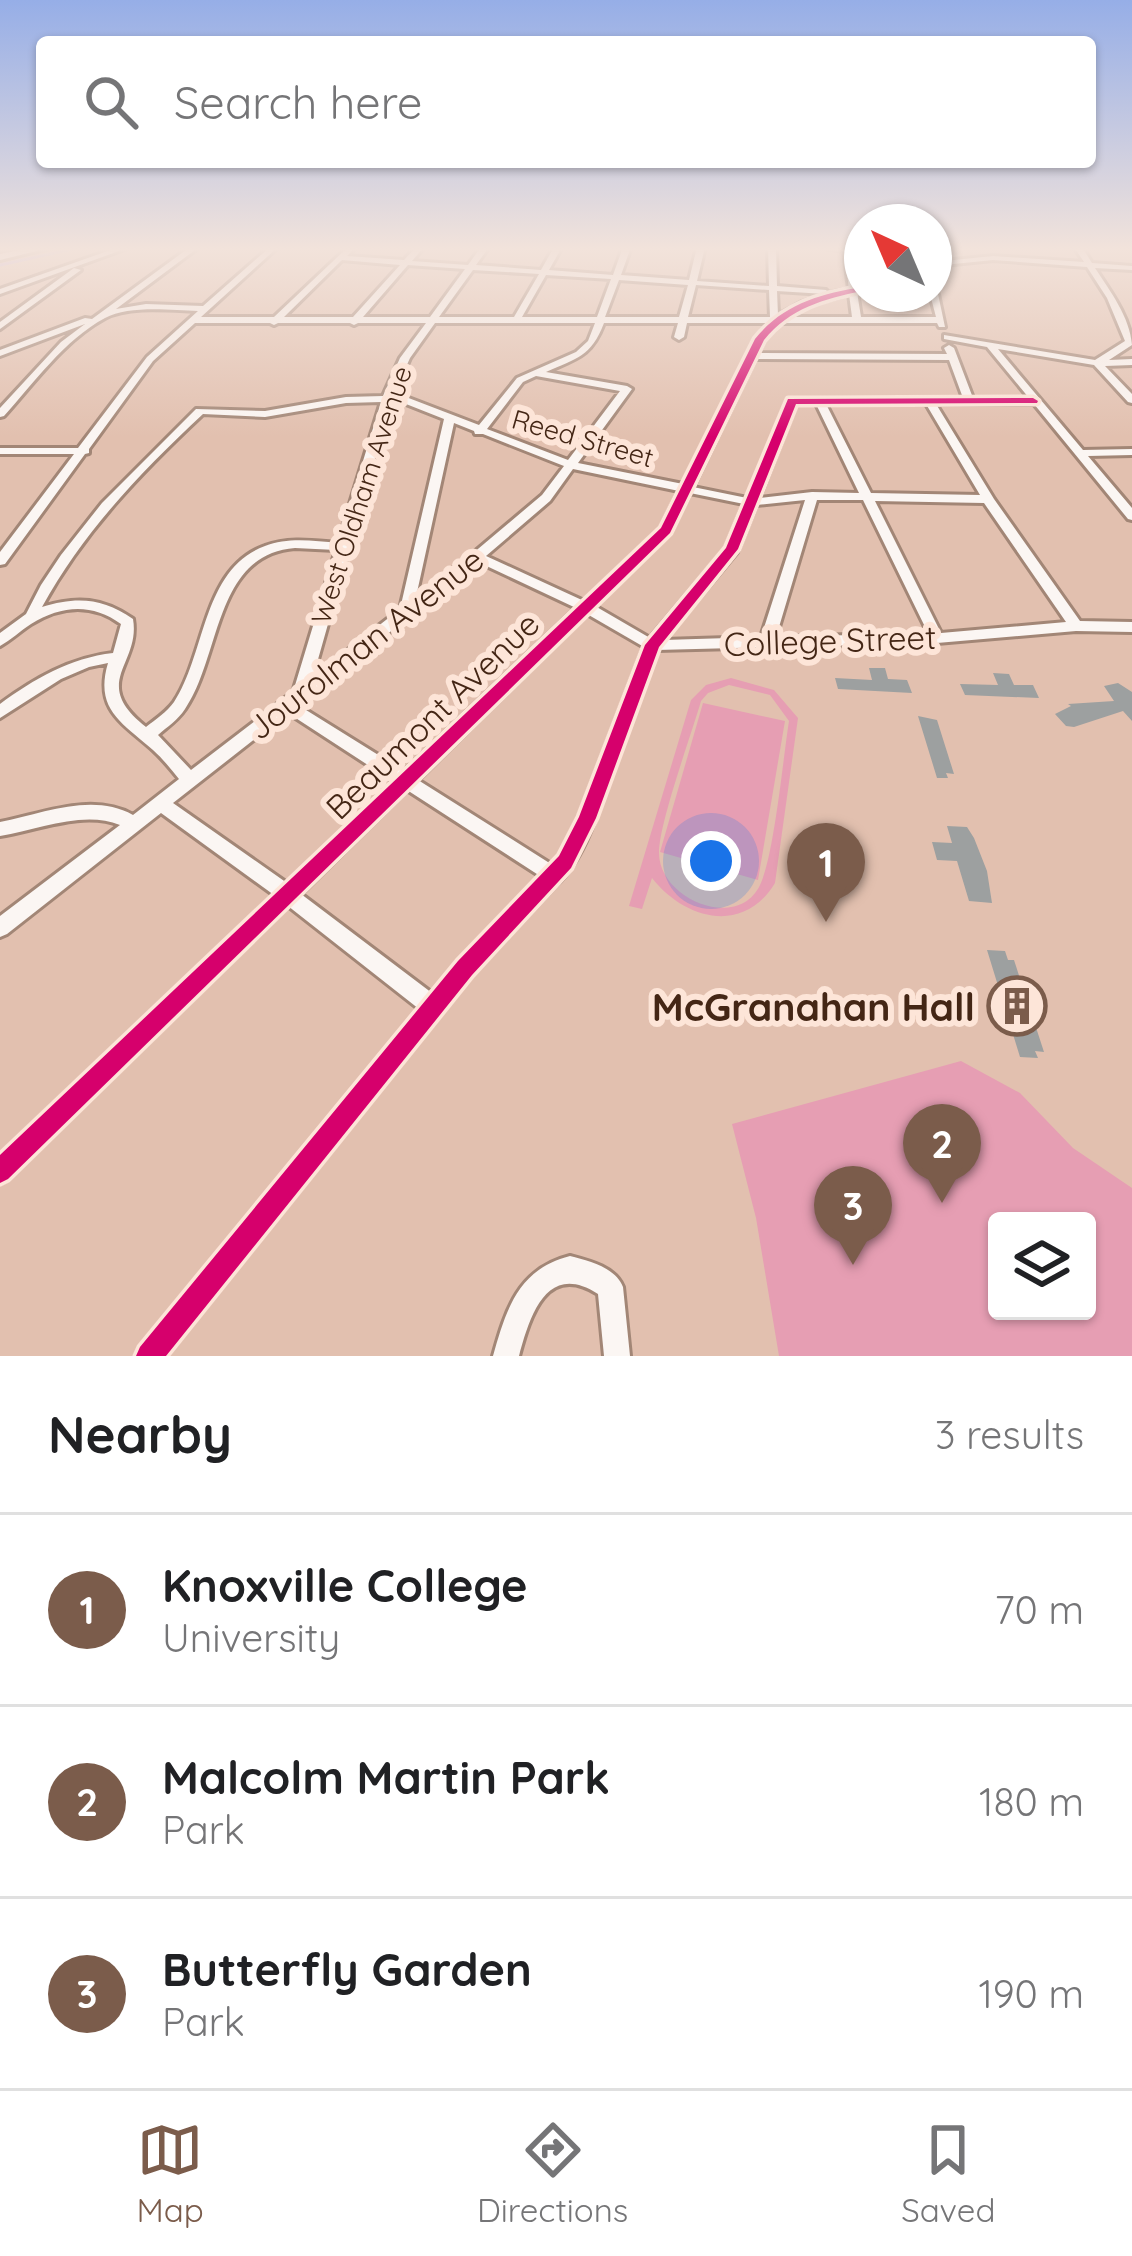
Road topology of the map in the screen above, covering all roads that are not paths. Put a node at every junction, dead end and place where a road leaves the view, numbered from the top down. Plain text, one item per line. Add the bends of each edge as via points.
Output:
1 (109, 310) edge
2 (126, 310) edge
3 (203, 310) edge
4 (286, 310) edge
5 (364, 310) edge
6 (441, 310) edge
7 (522, 310) edge
8 (603, 310) edge
9 (685, 310) edge
10 (774, 310) edge
11 (792, 310) edge
12 (1117, 310) edge
13 (856, 312) edge
14 (939, 312) edge
15 (104, 314) junction
16 (857, 319) junction
17 (193, 320) junction
18 (683, 320) junction
19 (941, 320) junction
20 (433, 321) junction
21 (516, 321) junction
22 (599, 321) junction
23 (775, 321) junction
24 (274, 322) junction
25 (354, 322) junction
26 (679, 337) dead end
27 (947, 338) junction
28 (1131, 341) edge
29 (990, 345) junction
30 (0, 353) edge
31 (752, 356) junction
32 (951, 357) junction
33 (1132, 362) edge
34 (1097, 363) junction
35 (534, 373) junction
36 (387, 399) junction
37 (1132, 400) edge
38 (929, 401) junction
39 (969, 401) junction
40 (1033, 401) junction
41 (820, 402) junction
42 (0, 414) edge
43 (449, 420) junction
44 (479, 432) junction
45 (0, 451) edge
46 (85, 451) junction
47 (1132, 452) edge
48 (1078, 453) junction
49 (571, 465) junction
50 (685, 490) junction
51 (812, 496) junction
52 (866, 499) junction
53 (988, 499) junction
54 (751, 502) junction
55 (1132, 516) edge
56 (342, 547) junction
57 (477, 557) junction
58 (0, 561) edge
59 (588, 608) junction
60 (407, 609) junction
61 (32, 613) junction
62 (1076, 626) junction
63 (1132, 627) edge
64 (937, 638) junction
65 (0, 640) edge
66 (767, 642) junction
67 (652, 645) junction
68 (118, 657) junction
69 (294, 699) junction
70 (0, 712) edge
71 (147, 734) junction
72 (189, 779) junction
73 (406, 782) junction
74 (160, 803) junction
75 (134, 824) junction
76 (0, 829) edge
77 (555, 876) junction
78 (287, 894) junction
79 (4, 919) edge
80 (433, 1007) junction
81 (0, 1171) edge
82 (149, 1356) edge
83 (506, 1356) edge
84 (617, 1356) edge

1 - 15 street
2 - 15 street
3 - 17 street
4 - 24 street
5 - 25 street
6 - 20 street, West Oldham Avenue
7 - 21 street
8 - 22 street
9 - 18 street
10 - 23 street
11 - 23 street
12 - 28 street
13 - 16 street
14 - 19 street
15 - 30 street
15 - 42 street via 64,344
16 - 19 street
16 - 23 street
17 - 24 street
17 - 46 street via 150,359
18 - 22 street
18 - 23 street
18 - 26 street
19 - 27 street
20 - 21 street
20 - 25 street
20 - 36 street, West Oldham Avenue via 404,358
21 - 22 street
22 - 35 street via 579,354
23 - 31 street, Beaumont Avenue
24 - 25 street
27 - 29 street
27 - 32 street
28 - 34 street
29 - 34 street
29 - 40 street
31 - 32 street
31 - 50 street, Beaumont Avenue
32 - 39 street
33 - 34 street
34 - 37 street
35 - 44 street
35 - 49 street, Jourolman Avenue via 626,389
36 - 43 street, Reed Street
36 - 56 street, West Oldham Avenue
36 - 61 street, Reed Street via 265,414 200,411 56,569
38 - 39 street
38 - 41 street
38 - 53 street
39 - 40 street
40 - 48 street
41 - 52 street
41 - 54 street via 793,401
43 - 44 street, Reed Street
43 - 60 street
44 - 49 street, Reed Street
45 - 46 street
46 - 58 street
47 - 48 street
48 - 55 street
49 - 50 street, Reed Street
49 - 57 street, Jourolman Avenue via 546,498
50 - 54 street, Reed Street
50 - 59 street, Beaumont Avenue via 666,530
51 - 52 street, Reed Street
51 - 54 street, Reed Street
51 - 66 street
52 - 53 street, Reed Street
52 - 64 street
53 - 62 street
54 - 67 street via 732,549
56 - 69 street, West Oldham Avenue
56 - 71 street via 273,547 253,555 233,580 178,708
57 - 59 street
57 - 60 street, Jourolman Avenue
59 - 67 street
59 - 73 street, Beaumont Avenue
60 - 69 street, Jourolman Avenue
61 - 65 street
61 - 68 street via 77,603 112,609 128,622
62 - 63 street, College Street
62 - 64 street, College Street
64 - 66 street, College Street
66 - 67 street, College Street
67 - 77 street via 587,818
68 - 70 street via 57,674
68 - 71 street via 115,706
69 - 72 street, Jourolman Avenue
69 - 73 street
71 - 72 street
72 - 74 street, Jourolman Avenue
73 - 77 street
73 - 78 street, Beaumont Avenue
74 - 75 street, Jourolman Avenue
74 - 78 street
75 - 76 street via 92,813
75 - 79 street, Jourolman Avenue
77 - 80 street
78 - 80 street
78 - 81 street, Beaumont Avenue
80 - 82 street
83 - 84 street via 537,1282 580,1270 610,1287

